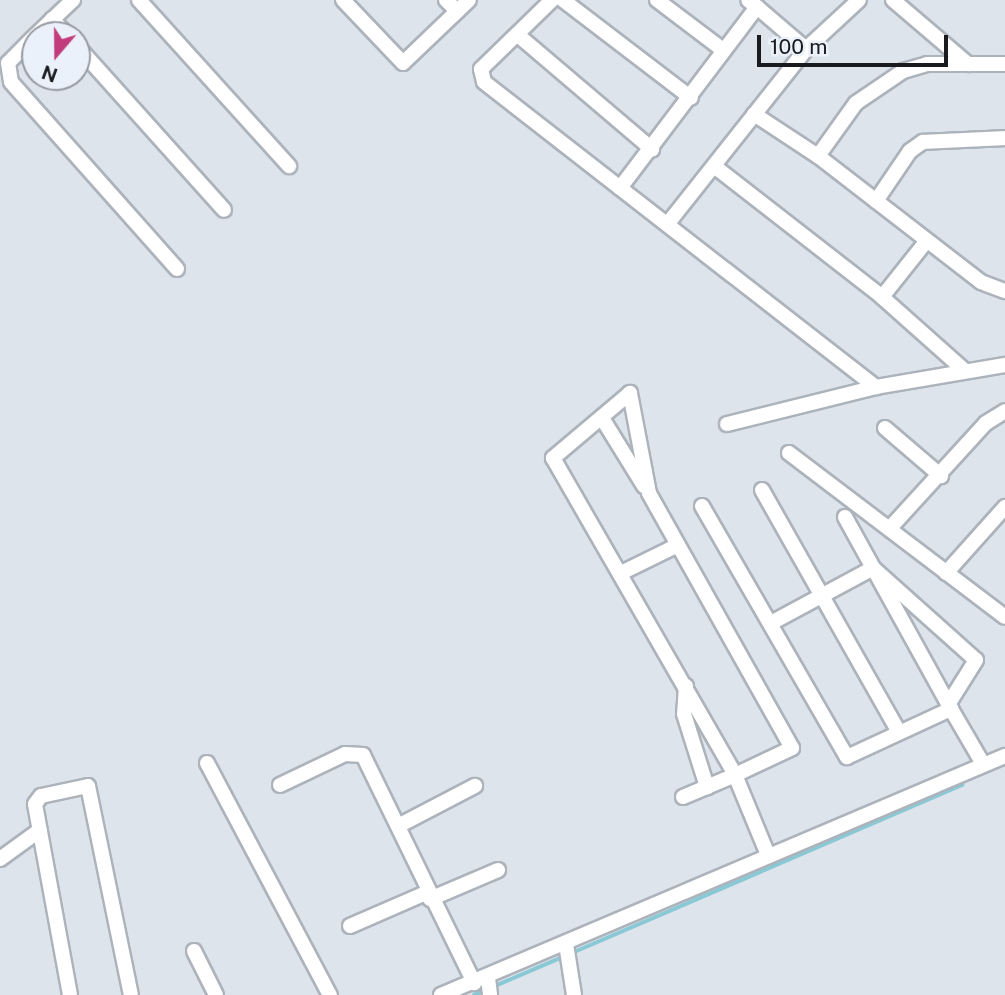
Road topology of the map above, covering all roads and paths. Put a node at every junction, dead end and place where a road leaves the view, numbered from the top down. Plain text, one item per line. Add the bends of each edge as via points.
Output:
1 (73, 0) edge
2 (139, 0) edge
3 (342, 0) edge
4 (446, 0) edge
5 (469, 0) edge
6 (552, 0) edge
7 (563, 0) edge
8 (657, 0) edge
9 (859, 0) edge
10 (893, 0) edge
11 (752, 4) edge
12 (457, 11) junction
13 (52, 19) edge
14 (519, 36) junction
15 (806, 49) junction
16 (21, 50) edge
17 (723, 50) junction
18 (91, 63) edge
19 (968, 64) junction
20 (1005, 64) edge
21 (691, 98) junction
22 (754, 114) junction
23 (1005, 138) edge
24 (652, 149) junction
25 (818, 156) junction
26 (289, 166) dead end
27 (715, 166) junction
28 (620, 188) junction
29 (876, 201) junction
30 (224, 210) dead end
31 (669, 222) junction
32 (925, 243) junction
33 (177, 269) dead end
34 (1005, 291) edge
35 (882, 297) junction
36 (1005, 365) edge
37 (965, 371) junction
38 (876, 387) junction
39 (1005, 411) edge
40 (602, 418) junction
41 (727, 424) dead end
42 (885, 428) dead end
43 (789, 453) dead end
44 (941, 476) junction
45 (762, 490) dead end
46 (649, 493) junction
47 (702, 506) dead end
48 (1005, 507) edge
49 (845, 517) dead end
50 (890, 528) junction
51 (676, 546) junction
52 (873, 568) junction
53 (623, 572) junction
54 (946, 573) junction
55 (823, 595) junction
56 (1005, 617) edge
57 (771, 623) junction
58 (686, 686) junction
59 (950, 706) junction
60 (899, 732) junction
61 (1005, 756) edge
62 (208, 763) dead end
63 (983, 764) junction
64 (735, 775) junction
65 (280, 785) dead end
66 (475, 786) dead end
67 (707, 786) junction
68 (683, 797) dead end
69 (398, 826) junction
70 (40, 830) junction
71 (768, 855) junction
72 (0, 859) edge
73 (498, 870) dead end
74 (428, 896) junction
75 (350, 926) dead end
76 (566, 944) junction
77 (194, 951) dead end
78 (481, 980) junction
79 (70, 995) edge
80 (131, 995) edge
81 (216, 995) edge
82 (330, 995) edge
83 (441, 995) edge
84 (489, 995) edge
85 (574, 995) edge

1 - 13 street
2 - 26 street
3 - 12 street via 403,63
4 - 12 street
5 - 12 street
6 - 14 street
7 - 21 street
8 - 17 street
9 - 15 street
10 - 19 street
11 - 15 street
11 - 17 street
14 - 24 street
14 - 28 street via 481,69 480,79
15 - 22 street
16 - 33 street via 8,63 11,82
17 - 21 street
18 - 30 street
19 - 20 street
19 - 25 street via 927,64 879,84 856,103
21 - 24 street
22 - 25 street
22 - 27 street
23 - 29 street via 923,142 910,151
24 - 28 street
25 - 29 street
27 - 31 street
27 - 35 street
28 - 31 street
29 - 32 street
31 - 38 street
32 - 34 street via 981,282
32 - 35 street
35 - 37 street
36 - 37 street
37 - 38 street
38 - 41 street
39 - 44 street via 986,423
40 - 46 street
40 - 46 street via 630,393
40 - 53 street via 554,458
42 - 44 street
43 - 50 street
44 - 50 street
45 - 55 street
46 - 51 street
47 - 57 street
48 - 54 street
49 - 52 street
50 - 54 street
51 - 53 street
51 - 64 street via 792,748
52 - 55 street
52 - 59 street
52 - 59 street via 976,660
53 - 58 street
54 - 56 street
55 - 57 street
55 - 60 street
57 - 60 street via 847,757
58 - 64 street
58 - 67 street via 684,714
59 - 60 street
59 - 63 street
61 - 63 street
62 - 82 street
63 - 71 street
64 - 67 street
64 - 71 street
65 - 69 street via 345,754 361,753
66 - 69 street
67 - 68 street
69 - 74 street
70 - 72 street
70 - 79 street
70 - 80 street via 35,804 41,796 88,786
71 - 76 street
73 - 74 street
74 - 75 street
74 - 78 street
76 - 78 street
76 - 85 street
77 - 81 street
78 - 83 street
78 - 84 street

